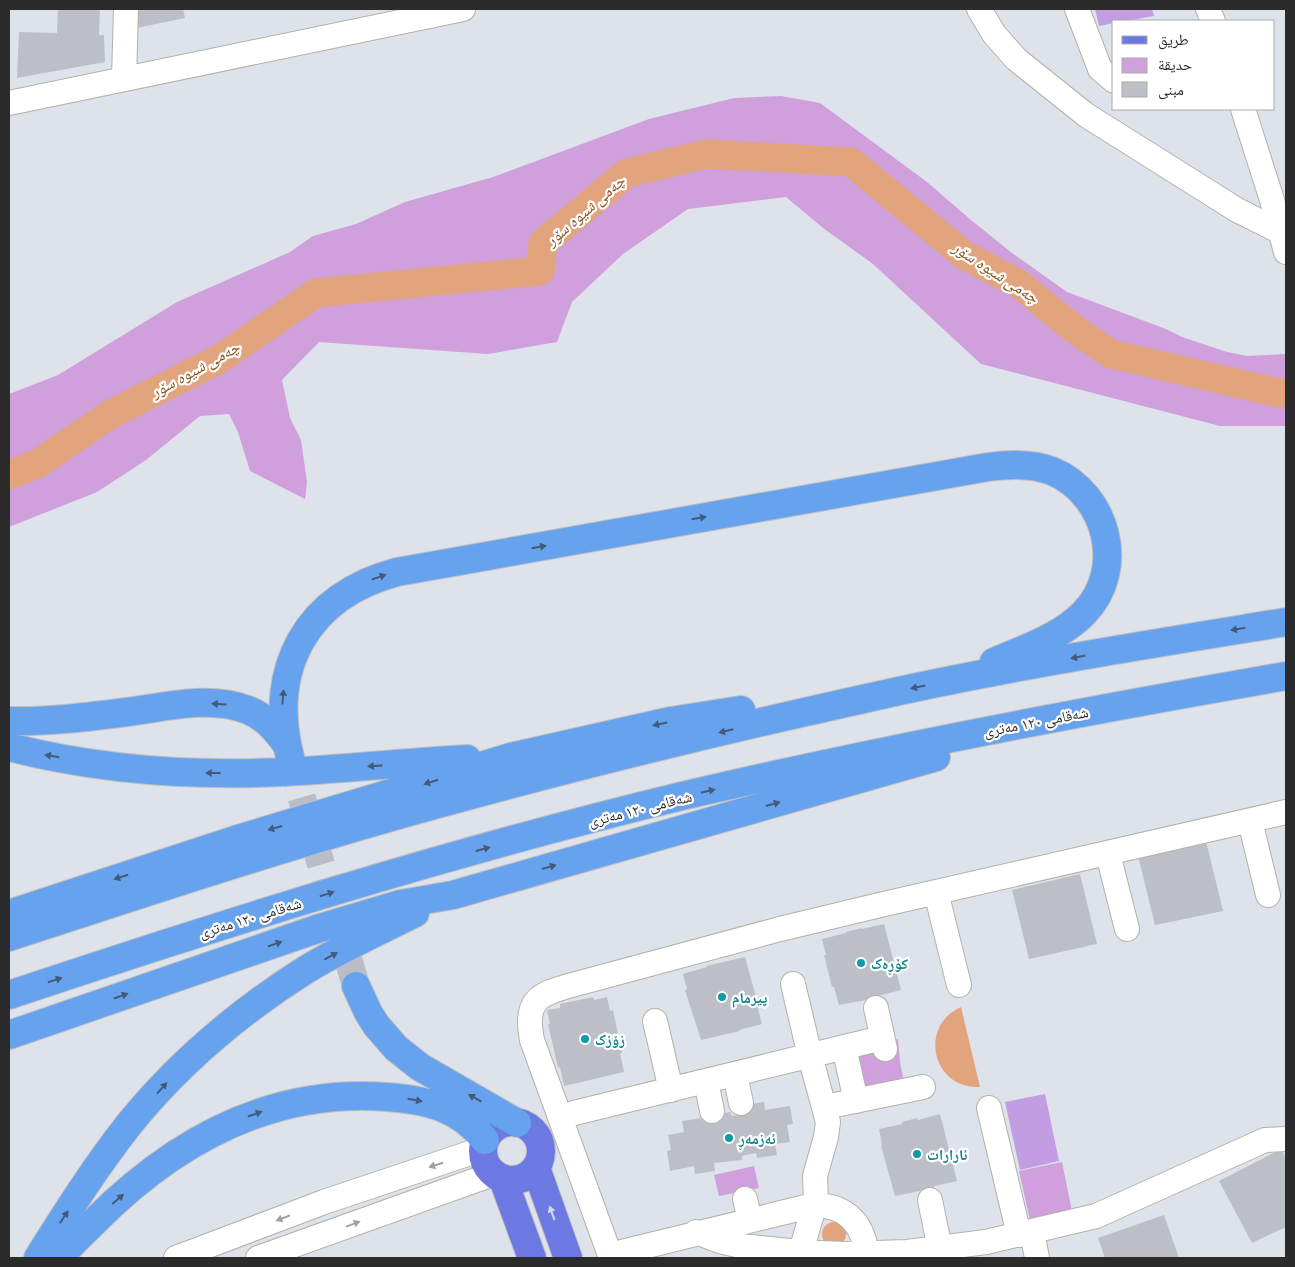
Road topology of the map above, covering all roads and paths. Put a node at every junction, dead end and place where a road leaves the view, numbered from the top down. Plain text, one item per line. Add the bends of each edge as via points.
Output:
1 (126, 9) edge
2 (979, 9) edge
3 (1077, 9) edge
4 (455, 10) edge
5 (124, 79) junction
6 (1112, 79) edge
7 (9, 103) edge
8 (1237, 110) edge
9 (1279, 199) edge
10 (1284, 239) edge
11 (1286, 622) edge
12 (1286, 676) edge
13 (949, 681) junction
14 (864, 698) junction
15 (1125, 704) junction
16 (9, 720) edge
17 (9, 748) edge
18 (512, 758) junction
19 (1286, 812) edge
20 (1250, 821) junction
21 (1108, 854) junction
22 (936, 892) junction
23 (453, 895) junction
24 (1268, 895) dead end
25 (9, 914) edge
26 (1126, 929) dead end
27 (9, 937) edge
28 (794, 984) dead end
29 (959, 985) dead end
30 (356, 986) tunnel mouth
31 (9, 996) edge
32 (876, 1008) dead end
33 (655, 1021) dead end
34 (9, 1035) edge
35 (844, 1047) junction
36 (810, 1056) junction
37 (735, 1074) junction
38 (706, 1081) junction
39 (923, 1087) dead end
40 (671, 1090) junction
41 (856, 1100) junction
42 (742, 1103) dead end
43 (825, 1107) junction
44 (989, 1108) dead end
45 (712, 1111) dead end
46 (574, 1113) dead end
47 (517, 1123) junction
48 (1286, 1140) edge
49 (484, 1144) junction
50 (536, 1168) junction
51 (498, 1177) junction
52 (930, 1200) dead end
53 (814, 1204) junction
54 (696, 1232) junction
55 (1025, 1234) junction
56 (935, 1252) edge
57 (760, 1253) edge
58 (617, 1255) edge
59 (799, 1255) edge
60 (867, 1256) edge
61 (38, 1258) edge
62 (59, 1258) edge
63 (176, 1258) edge
64 (258, 1258) edge
65 (532, 1258) edge
66 (568, 1258) edge
67 (1037, 1258) edge

1 - 5 street
2 - 10 street via 994,34 1016,59 1086,115
3 - 6 street via 1100,69
4 - 5 street
5 - 7 street
8 - 9 street
9 - 10 street
11 -> 13 highway
12 - 15 highway, شەقامی ١٢٠ مەتری
13 -> 14 highway
13 - 16 highway via 1063,630 1083,614 1097,596 1107,562 1104,528 1088,497 1061,475 1028,465 988,467 381,576 351,590 330,605 313,623 295,651 283,693 289,751 277,731 264,718 249,710 218,704 194,703 70,718
14 -> 18 highway via 766,705 671,721
14 -> 27 highway via 443,802 265,854
23 -> 15 highway
31 -> 15 highway, شەقامی ١٢٠ مەتری via 194,934 414,868 680,797 873,753
18 -> 17 highway via 209,773 119,767
18 -> 25 highway via 238,838
19 - 20 street
20 - 21 street
20 - 24 street
21 - 22 street
21 - 26 street
22 - 29 street
22 - 58 street via 780,929 554,990 535,1003 530,1012 532,1040
34 -> 23 highway via 317,929 402,904
61 -> 23 highway via 131,1122 210,1042 247,1011 308,969
28 - 36 street
47 -> 30 highway via 420,1067 402,1053 376,1025
32 - 35 street via 884,1044
33 - 40 street
35 - 36 street
35 - 41 street
36 - 37 street
36 - 43 street
37 - 38 street
37 - 42 street
38 - 40 street
38 - 45 street
39 - 41 street
40 - 46 street
41 - 43 street
43 - 53 street via 828,1130 815,1176
44 - 55 street
47 - 49 main road via 500,1124 489,1133
47 - 50 main road via 531,1129 537,1136 541,1152
48 - 55 street via 1265,1140 1096,1216
49 - 51 main road via 484,1162
62 -> 49 highway via 144,1176 206,1135 276,1107 332,1097 370,1096 431,1103 451,1110 472,1126
49 -> 63 street
50 - 51 main road via 521,1179 512,1181
66 -> 50 main road
64 -> 51 street
51 - 65 main road
52 - 56 street
53 - 54 street via 747,1209
53 - 59 street
53 - 60 street via 835,1207 854,1221 861,1230
54 - 57 street via 735,1250
54 - 58 street
55 - 56 street via 995,1248
55 - 67 street
56 - 60 street
57 - 59 street
59 - 60 street

